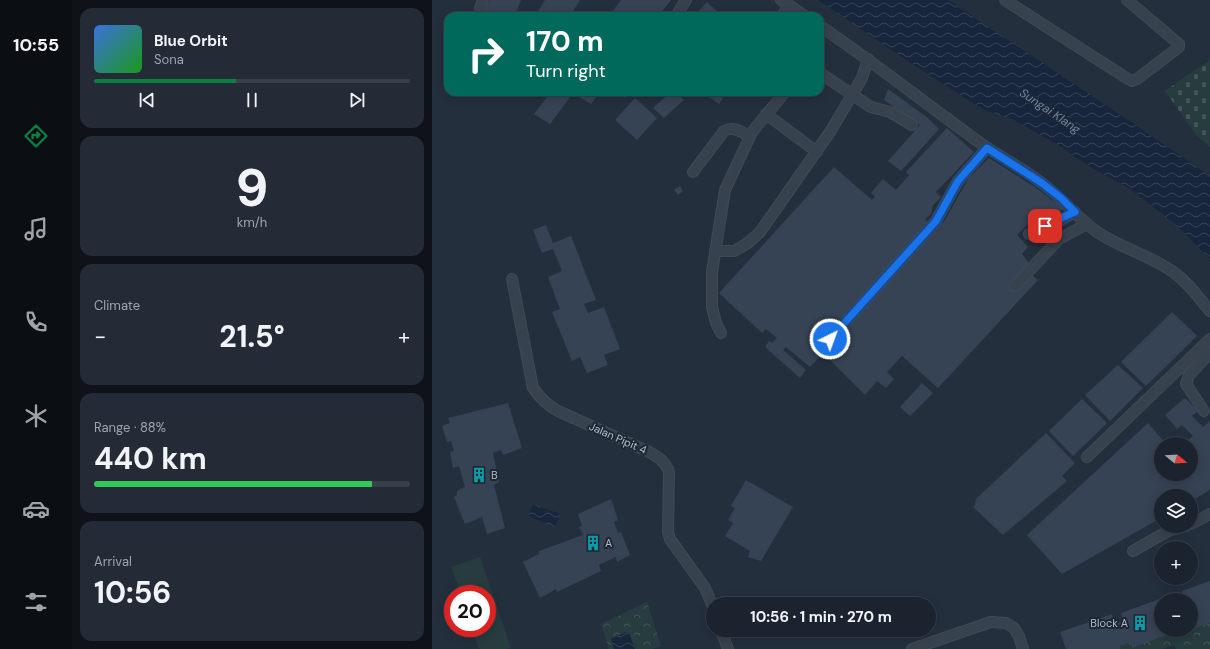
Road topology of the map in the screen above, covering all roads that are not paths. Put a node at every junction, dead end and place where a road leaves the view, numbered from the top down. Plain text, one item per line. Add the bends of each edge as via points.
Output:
1 (686, 0) edge
2 (1005, 0) edge
3 (1127, 0) edge
4 (785, 3) edge
5 (678, 12) edge
6 (799, 12) edge
7 (824, 29) edge
8 (868, 59) junction
9 (824, 76) edge
10 (852, 94) junction
11 (782, 96) edge
12 (766, 114) junction
13 (912, 125) dead end
14 (750, 136) junction
15 (987, 148) junction
16 (817, 152) junction
17 (693, 172) dead end
18 (1075, 212) junction
19 (1087, 224) junction
20 (1029, 234) dead end
21 (715, 251) junction
22 (512, 279) dead end
23 (1015, 286) dead end
24 (1210, 311) edge
25 (721, 333) dead end
26 (830, 339) dead end
27 (1210, 339) edge
28 (1210, 353) edge
29 (1204, 411) dead end
30 (1087, 457) dead end
31 (1210, 514) edge
32 (1198, 520) edge
33 (1164, 533) edge
34 (1133, 551) dead end
35 (709, 597) edge
36 (724, 637) edge
37 (728, 649) edge
38 (912, 649) edge
39 (1023, 649) edge

1 - 5 street
2 - 3 street via 1079,49 1132,80 1137,79 1179,47 1179,44
4 - 6 street
7 - 8 street
8 - 10 street via 862,78
8 - 15 street
9 - 10 street
10 - 13 street via 871,107 890,112
10 - 16 street
11 - 12 street
12 - 14 street
12 - 16 street
14 - 17 street via 736,129 724,130
14 - 21 street via 725,190
15 - 18 street via 1042,183
15 - 26 street via 958,181 936,221
16 - 21 street via 760,232 734,251
18 - 19 street
18 - 20 street
19 - 23 street via 1059,239
19 - 24 street via 1119,245 1138,252 1173,272
21 - 25 street via 712,307
22 - 35 street, Jalan Pipit 4 via 533,388 538,396 558,411 663,460 668,472 670,539
27 - 30 street
28 - 29 street via 1189,374 1186,384
31 - 32 street
33 - 34 street
36 - 37 street
38 - 39 street via 991,622 1006,623 1014,628

